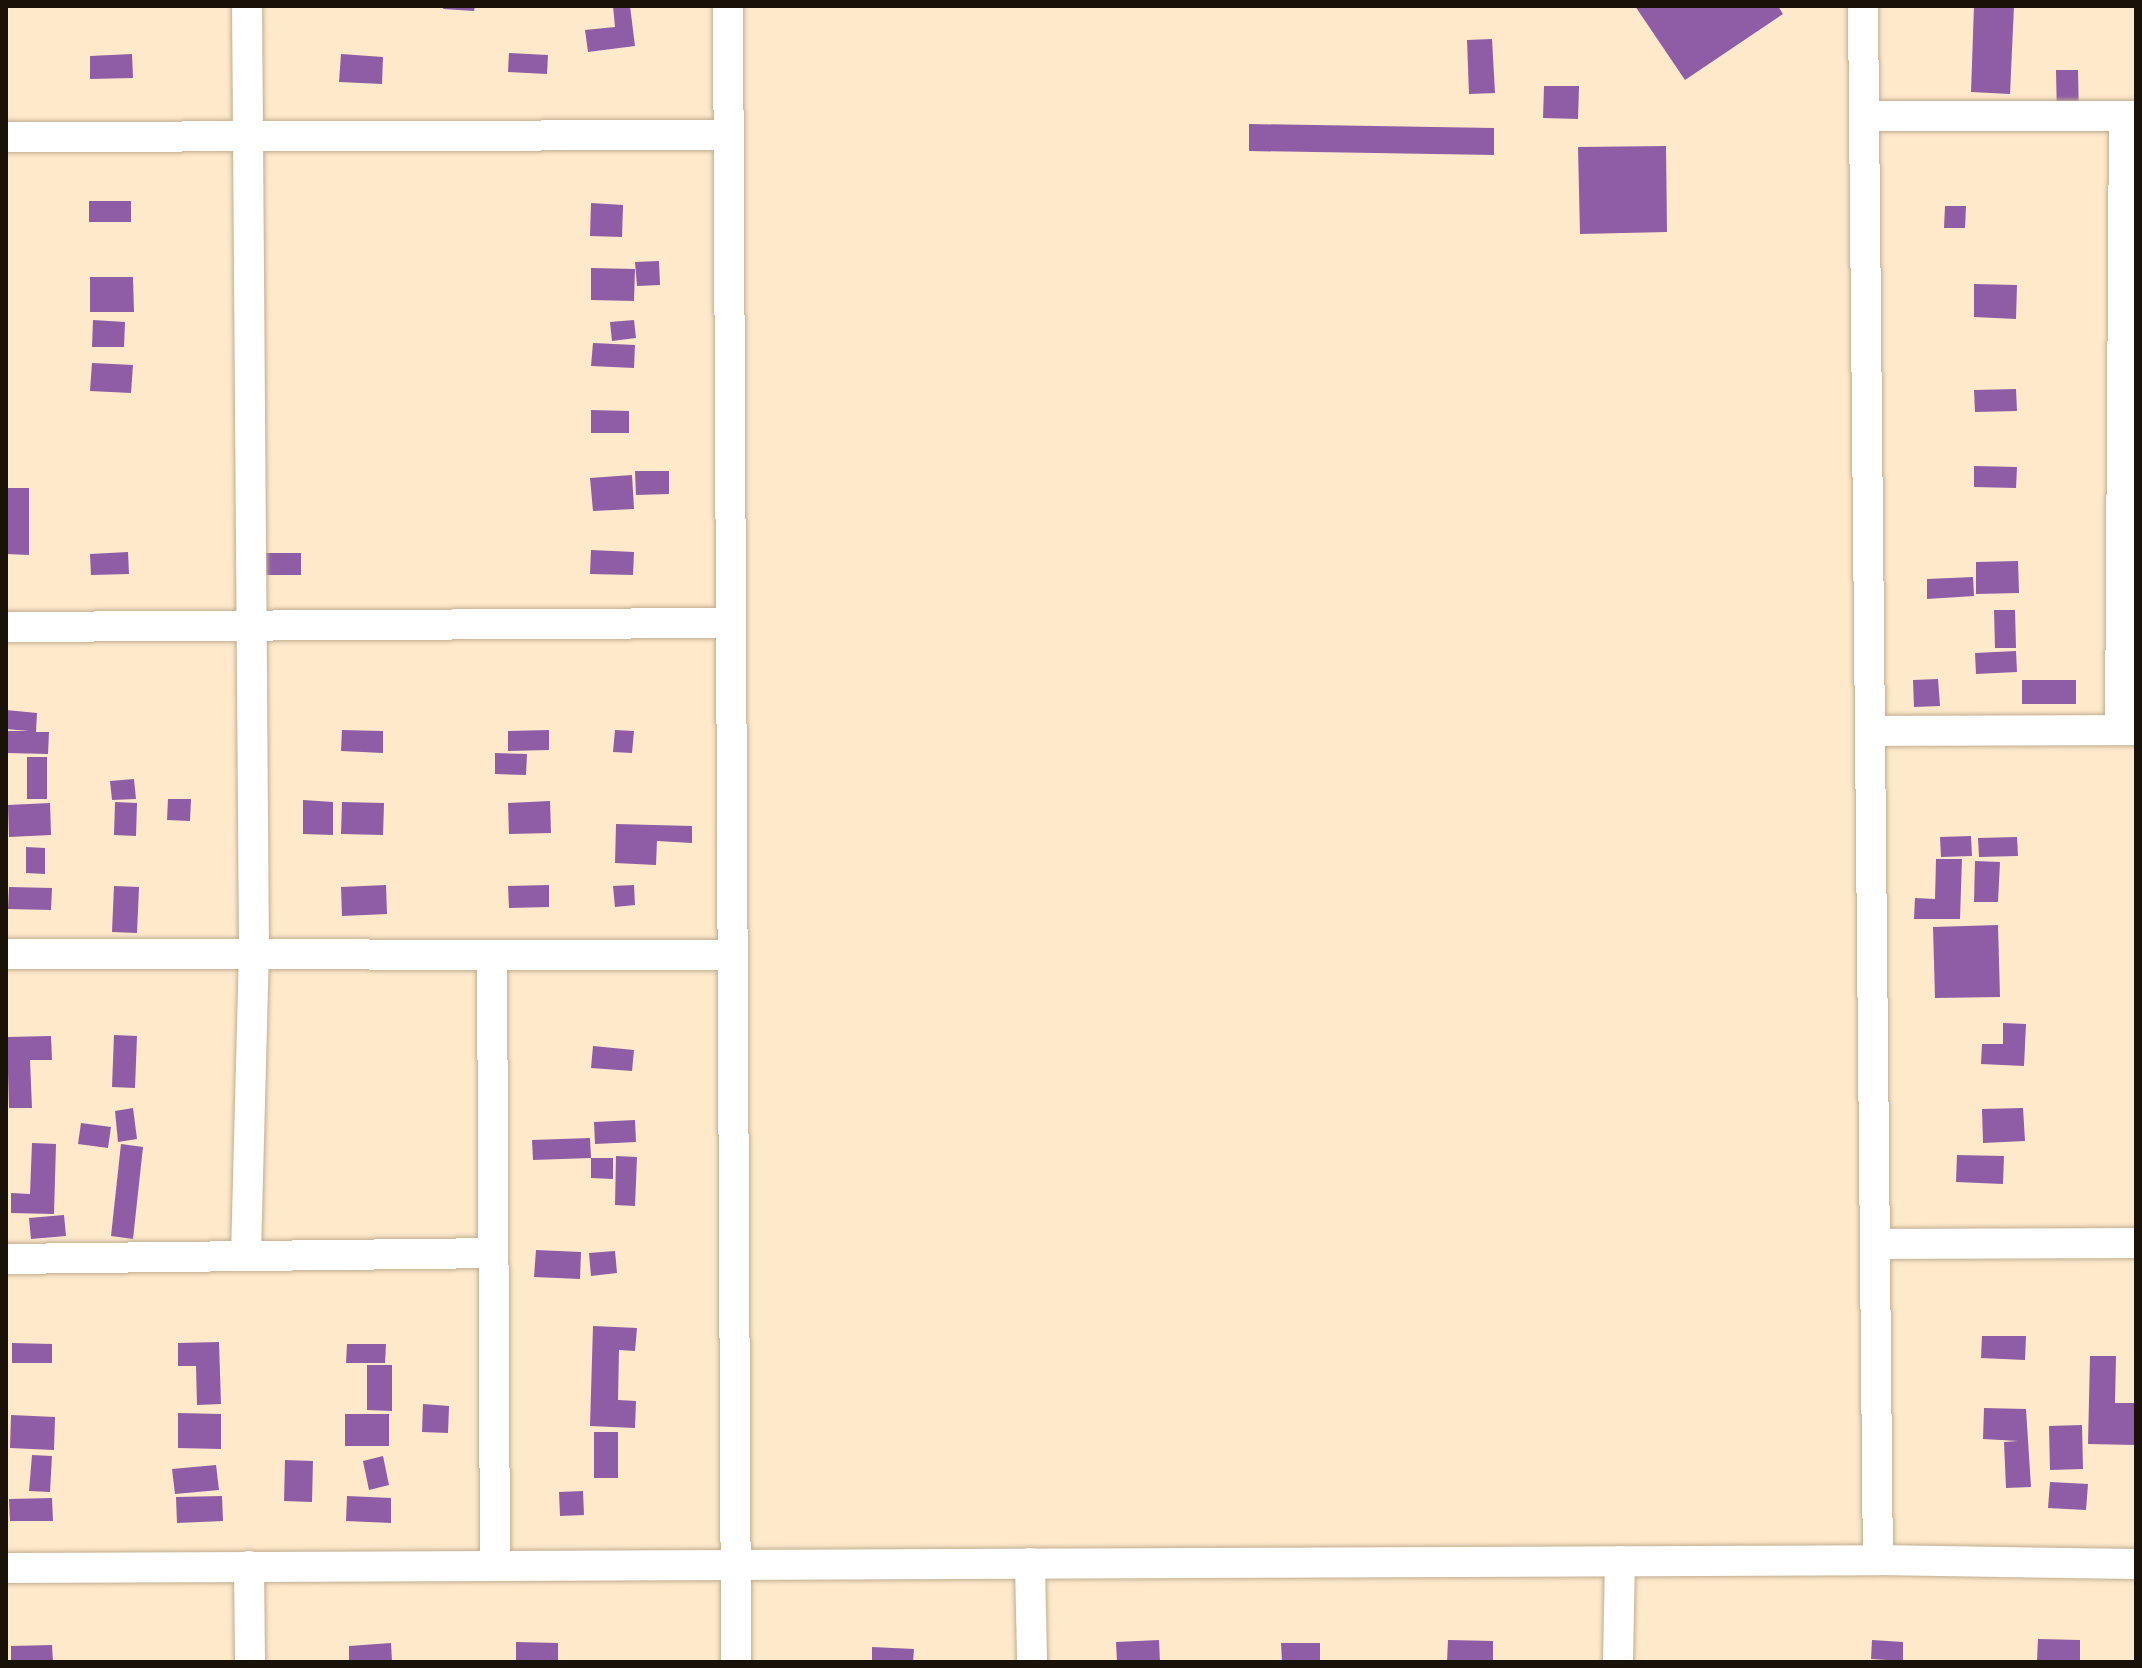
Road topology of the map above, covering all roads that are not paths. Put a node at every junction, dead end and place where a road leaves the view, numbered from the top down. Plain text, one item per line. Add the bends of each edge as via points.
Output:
1 (247, 6) edge
2 (728, 6) edge
3 (1863, 6) edge
4 (1864, 116) junction
5 (2130, 116) edge
6 (729, 135) junction
7 (248, 136) junction
8 (6, 137) edge
9 (2129, 420) edge
10 (731, 623) junction
11 (251, 624) junction
12 (6, 627) edge
13 (2128, 730) edge
14 (1870, 731) junction
15 (6, 954) edge
16 (254, 954) junction
17 (732, 955) junction
18 (492, 956) junction
19 (2136, 1243) edge
20 (1875, 1244) junction
21 (493, 1253) junction
22 (246, 1255) junction
23 (6, 1259) edge
24 (1878, 1560) junction
25 (1620, 1561) junction
26 (1030, 1563) junction
27 (735, 1564) junction
28 (2136, 1564) edge
29 (495, 1565) junction
30 (249, 1566) junction
31 (6, 1568) edge
32 (250, 1662) edge
33 (736, 1662) edge
34 (1032, 1662) edge
35 (1618, 1662) edge

1 - 7 street
2 - 6 street
3 - 4 street
4 - 5 street
4 - 14 street
5 - 9 street
6 - 7 street
6 - 10 street
7 - 8 street
7 - 11 street
9 - 13 street
10 - 11 street
10 - 17 street
11 - 12 street
11 - 16 street
13 - 14 street
14 - 20 street
15 - 16 street
16 - 18 street
16 - 22 street
17 - 18 street
17 - 27 street
18 - 21 street
19 - 20 street
20 - 24 street
21 - 22 street
21 - 29 street
22 - 23 street
24 - 25 street
24 - 28 street
25 - 26 street
25 - 35 street
26 - 27 street
26 - 34 street
27 - 29 street
27 - 33 street
29 - 30 street
30 - 31 street
30 - 32 street

